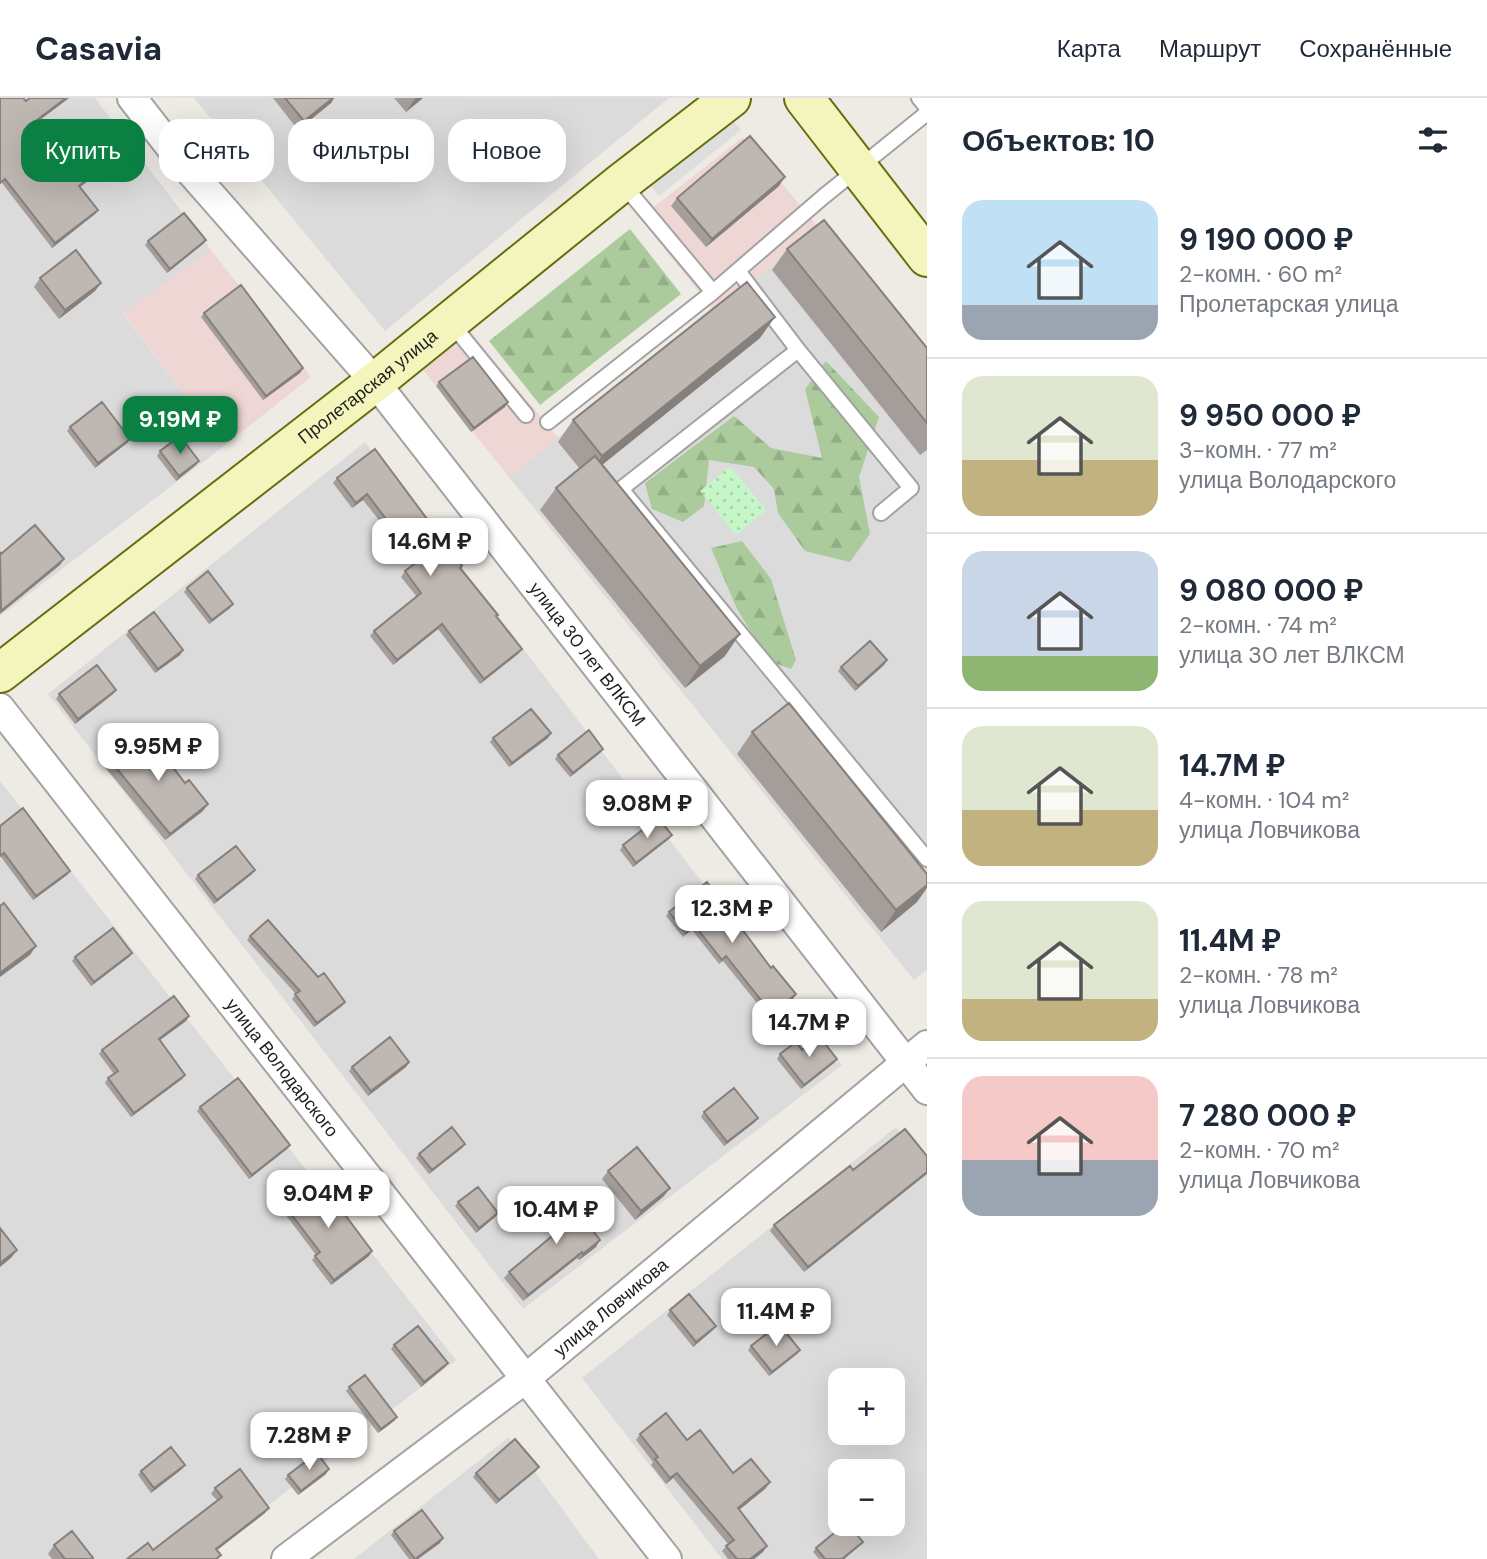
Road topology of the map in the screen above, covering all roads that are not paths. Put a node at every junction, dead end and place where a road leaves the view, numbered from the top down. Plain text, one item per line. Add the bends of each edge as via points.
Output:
1 (132, 98) edge
2 (732, 98) edge
3 (804, 98) edge
4 (919, 98) edge
5 (927, 111) edge
6 (859, 168) junction
7 (621, 183) junction
8 (927, 257) edge
9 (738, 271) junction
10 (713, 292) junction
11 (450, 322) junction
12 (798, 350) junction
13 (375, 382) junction
14 (526, 415) dead end
15 (548, 422) dead end
16 (881, 513) dead end
17 (0, 673) edge
18 (0, 709) edge
19 (927, 859) edge
20 (927, 1045) edge
21 (904, 1063) junction
22 (927, 1090) edge
23 (525, 1380) junction
24 (286, 1559) edge
25 (667, 1559) edge

1 - 13 street, улица 30 лет ВЛКСМ via 182,162
2 - 7 street, Пролетарская улица
3 - 6 street
4 - 5 lane
5 - 6 lane
6 - 8 street
6 - 9 lane
7 - 10 lane
7 - 11 street, Пролетарская улица
9 - 10 lane
9 - 12 lane
10 - 15 lane
11 - 13 street, Пролетарская улица
11 - 14 lane
12 - 16 lane via 911,488
12 - 19 lane via 621,489
13 - 17 street, Пролетарская улица
13 - 21 street, улица 30 лет ВЛКСМ
18 - 23 street, улица Володарского
20 - 21 street, улица Ловчикова
21 - 22 street, улица 30 лет ВЛКСМ
21 - 23 street, улица Ловчикова
23 - 24 street, улица Ловчикова
23 - 25 street, улица Володарского

